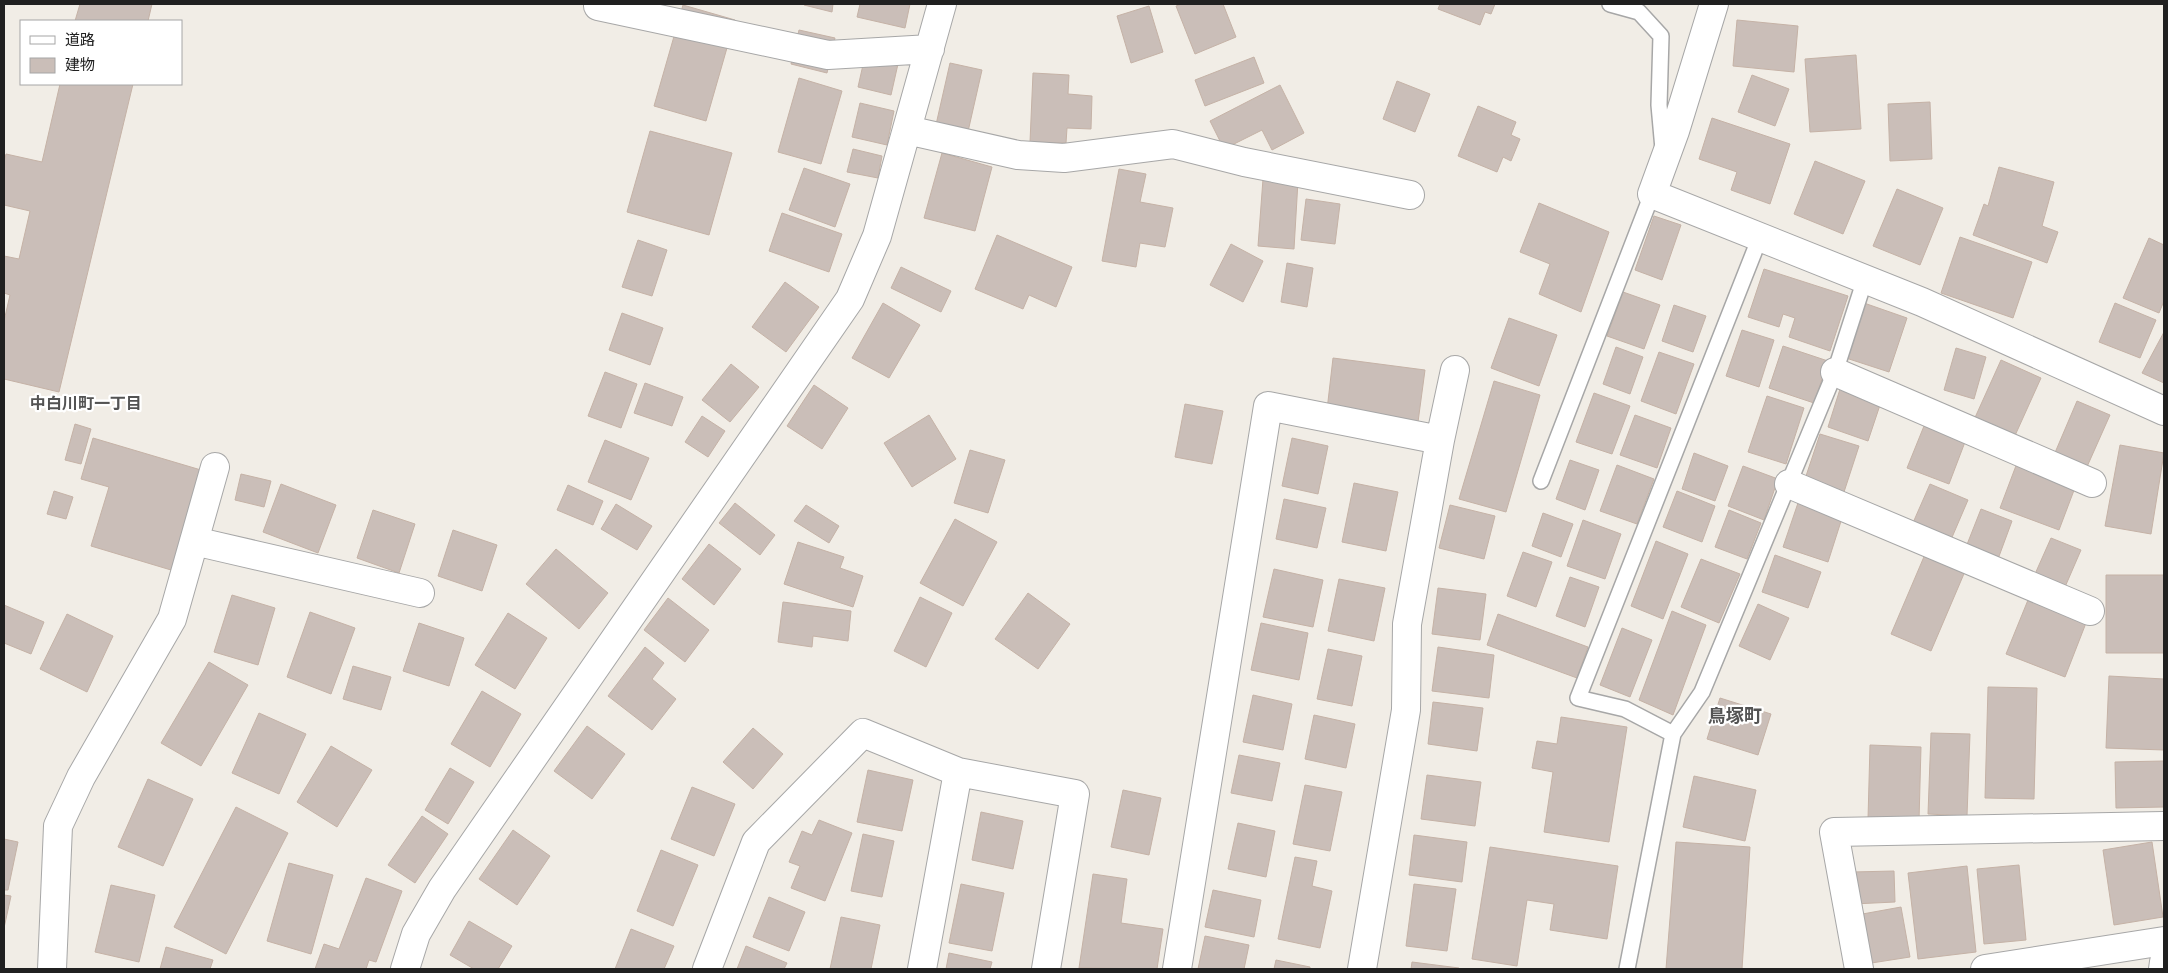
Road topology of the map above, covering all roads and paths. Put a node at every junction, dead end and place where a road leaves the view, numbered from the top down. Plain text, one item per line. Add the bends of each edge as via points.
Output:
1 (942, 4) edge
2 (1610, 4) edge
3 (1714, 4) edge
4 (598, 6) dead end
5 (930, 49) junction
6 (907, 130) junction
7 (1664, 163) junction
8 (1652, 194) junction
9 (1410, 195) dead end
10 (1760, 237) junction
11 (1865, 279) junction
12 (1455, 370) dead end
13 (1835, 372) junction
14 (2164, 411) edge
15 (1440, 440) junction
16 (215, 467) dead end
17 (1541, 481) dead end
18 (2092, 483) dead end
19 (1788, 484) junction
20 (194, 541) junction
21 (420, 593) dead end
22 (2090, 611) dead end
23 (1673, 734) junction
24 (958, 772) junction
25 (2164, 826) edge
26 (2164, 941) edge
27 (2164, 962) edge
28 (52, 969) edge
29 (405, 969) edge
30 (706, 969) edge
31 (922, 969) edge
32 (1046, 969) edge
33 (1177, 969) edge
34 (1362, 969) edge
35 (1627, 969) edge
36 (1859, 969) edge
37 (1985, 969) edge
38 (2163, 969) edge

1 - 5 street
2 - 7 lane via 1639,12 1662,36 1659,104
3 - 7 street
4 - 5 street via 828,55
5 - 6 street
6 - 9 street via 1018,155 1064,158 1173,144 1244,162
6 - 29 street via 878,236 850,299 442,889 416,934
7 - 8 street
8 - 10 street
8 - 17 lane
10 - 11 street
10 - 23 lane via 1578,698 1625,710
11 - 13 lane
11 - 14 street
12 - 15 street
13 - 18 street
13 - 19 lane
15 - 33 street via 1268,406
15 - 34 street via 1407,624 1406,710
16 - 20 street
19 - 22 street
19 - 23 lane via 1702,692
20 - 21 street
20 - 28 street via 172,620 81,776 58,826
23 - 35 lane
24 - 30 street via 863,733 756,842
24 - 31 street
24 - 32 street via 1075,794
25 - 36 street via 1834,832
26 - 37 street
27 - 38 street

